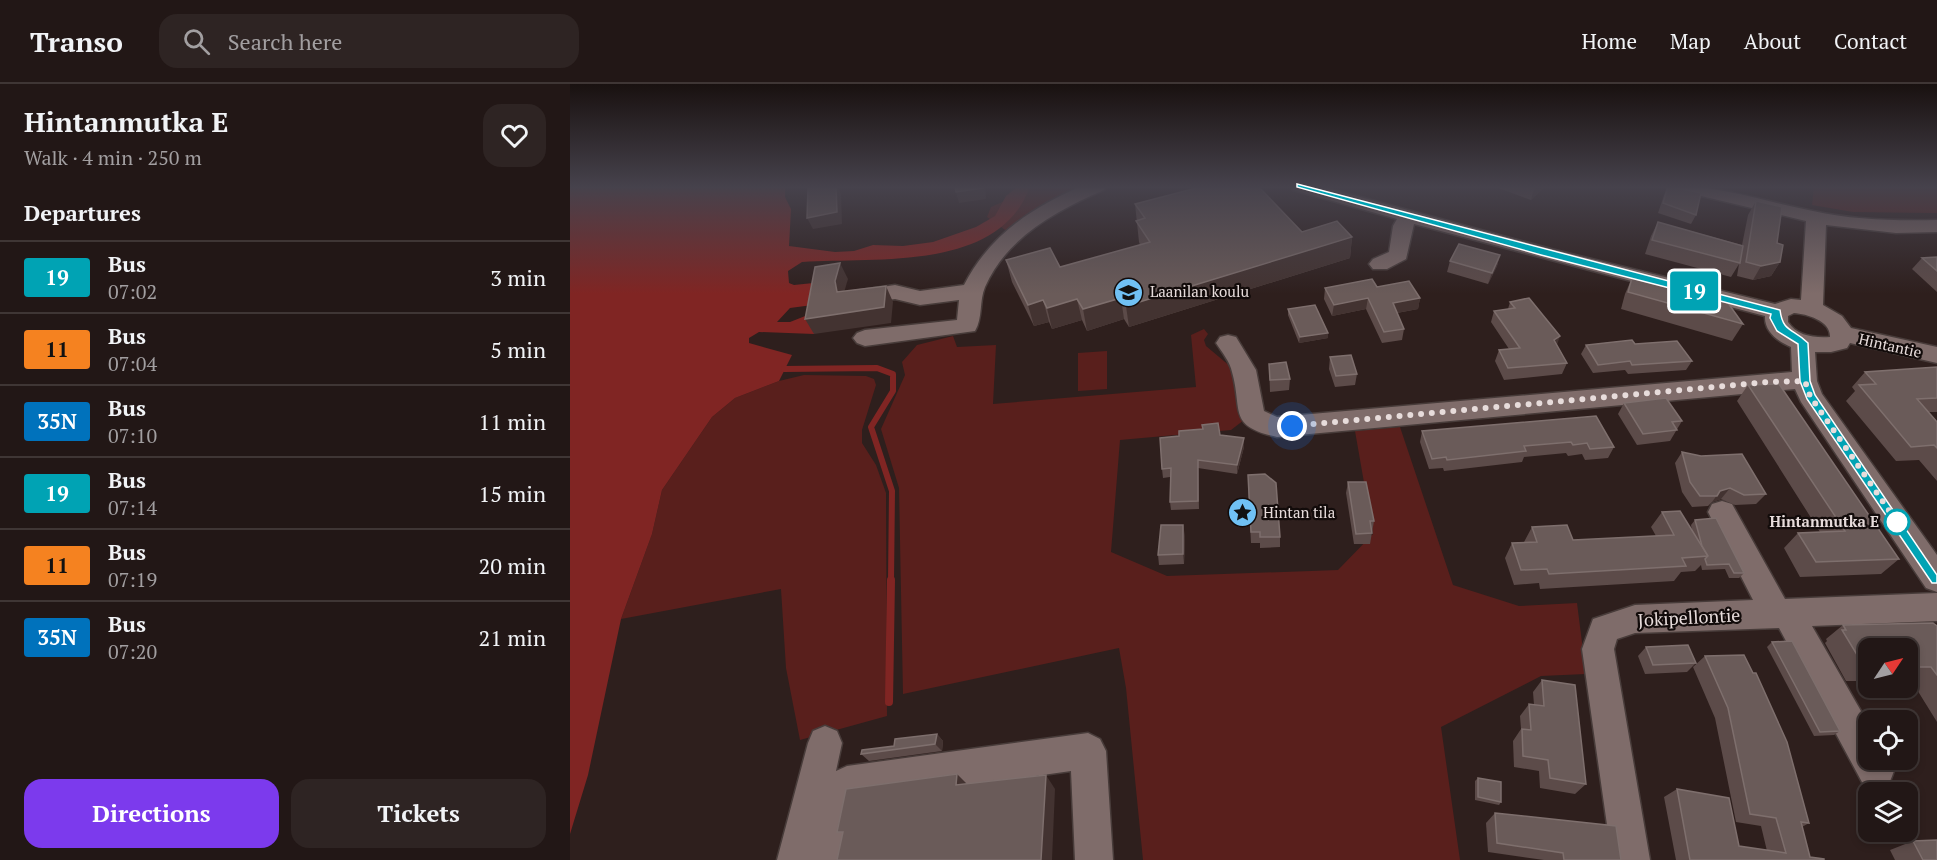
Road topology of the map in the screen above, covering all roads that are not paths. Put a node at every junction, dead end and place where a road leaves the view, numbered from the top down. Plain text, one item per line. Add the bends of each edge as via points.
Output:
1 (1029, 222) edge
2 (1405, 222) edge
3 (1433, 222) edge
4 (1816, 222) edge
5 (1853, 222) edge
6 (1937, 226) edge
7 (1380, 264) dead end
8 (972, 291) junction
9 (856, 297) edge
10 (1812, 309) junction
11 (1777, 312) junction
12 (1843, 334) junction
13 (865, 338) dead end
14 (1228, 343) dead end
15 (1803, 343) junction
16 (1937, 355) edge
17 (1805, 381) junction
18 (1722, 512) dead end
19 (1937, 579) edge
20 (1937, 607) edge
21 (1782, 615) junction
22 (825, 743) dead end
23 (1876, 771) dead end
24 (796, 860) edge
25 (831, 860) edge
26 (1094, 860) edge
27 (1630, 860) edge

1 - 8 street via 987,264
2 - 7 street via 1399,255
3 - 11 street
4 - 10 street
5 - 6 street
8 - 9 street via 920,298 895,292
8 - 13 street via 967,326
10 - 11 street via 1791,306
10 - 12 street via 1834,320
11 - 15 street via 1775,318 1780,329
12 - 15 street via 1832,346
12 - 16 street, Hintantie
14 - 17 street via 1244,370 1252,416 1277,428
15 - 17 street
17 - 19 street via 1810,396
18 - 21 street
20 - 21 street, Jokipellontie
21 - 23 street
21 - 27 street, Jokipellontie via 1635,619 1604,628 1598,650
22 - 24 street
25 - 26 street via 847,784 1088,751

